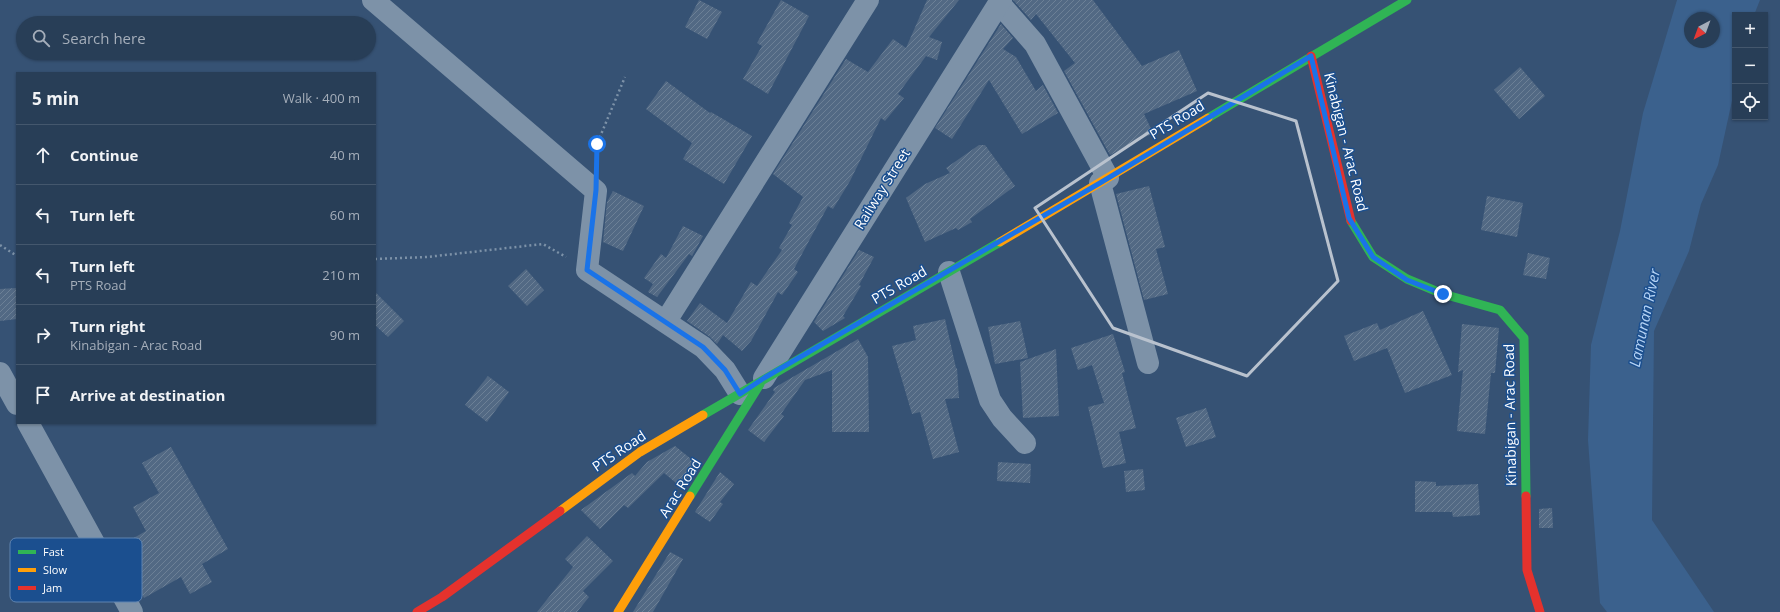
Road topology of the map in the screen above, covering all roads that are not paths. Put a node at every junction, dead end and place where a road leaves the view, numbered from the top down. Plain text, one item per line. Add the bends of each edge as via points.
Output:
1 (373, 0) edge
2 (868, 0) edge
3 (1407, 0) edge
4 (1000, 1) edge
5 (1311, 56) junction
6 (1104, 180) junction
7 (949, 272) junction
8 (666, 321) junction
9 (1148, 363) dead end
10 (0, 373) edge
11 (764, 378) junction
12 (740, 394) junction
13 (16, 402) edge
14 (29, 424) edge
15 (1025, 443) dead end
16 (91, 538) edge
17 (126, 602) edge
18 (132, 612) edge
19 (417, 612) edge
20 (618, 612) edge
21 (1540, 612) edge

1 - 8 street via 596,190 587,270
2 - 8 street
3 - 5 main road, PTS Road
4 - 6 street via 1034,44
4 - 11 street, Railway Street
5 - 6 main road, PTS Road
5 - 21 main road, Kinabigan - Arac Road via 1349,218 1373,257 1407,280 1443,294 1500,310 1524,338 1527,570
6 - 7 main road, PTS Road
6 - 9 street
7 - 11 main road, PTS Road
7 - 15 street via 990,400 1002,418
8 - 12 street via 703,347 725,370
10 - 13 street
11 - 12 main road, PTS Road
11 - 20 main road, Arac Road
12 - 19 main road, PTS Road via 640,452
14 - 16 street
17 - 18 street

